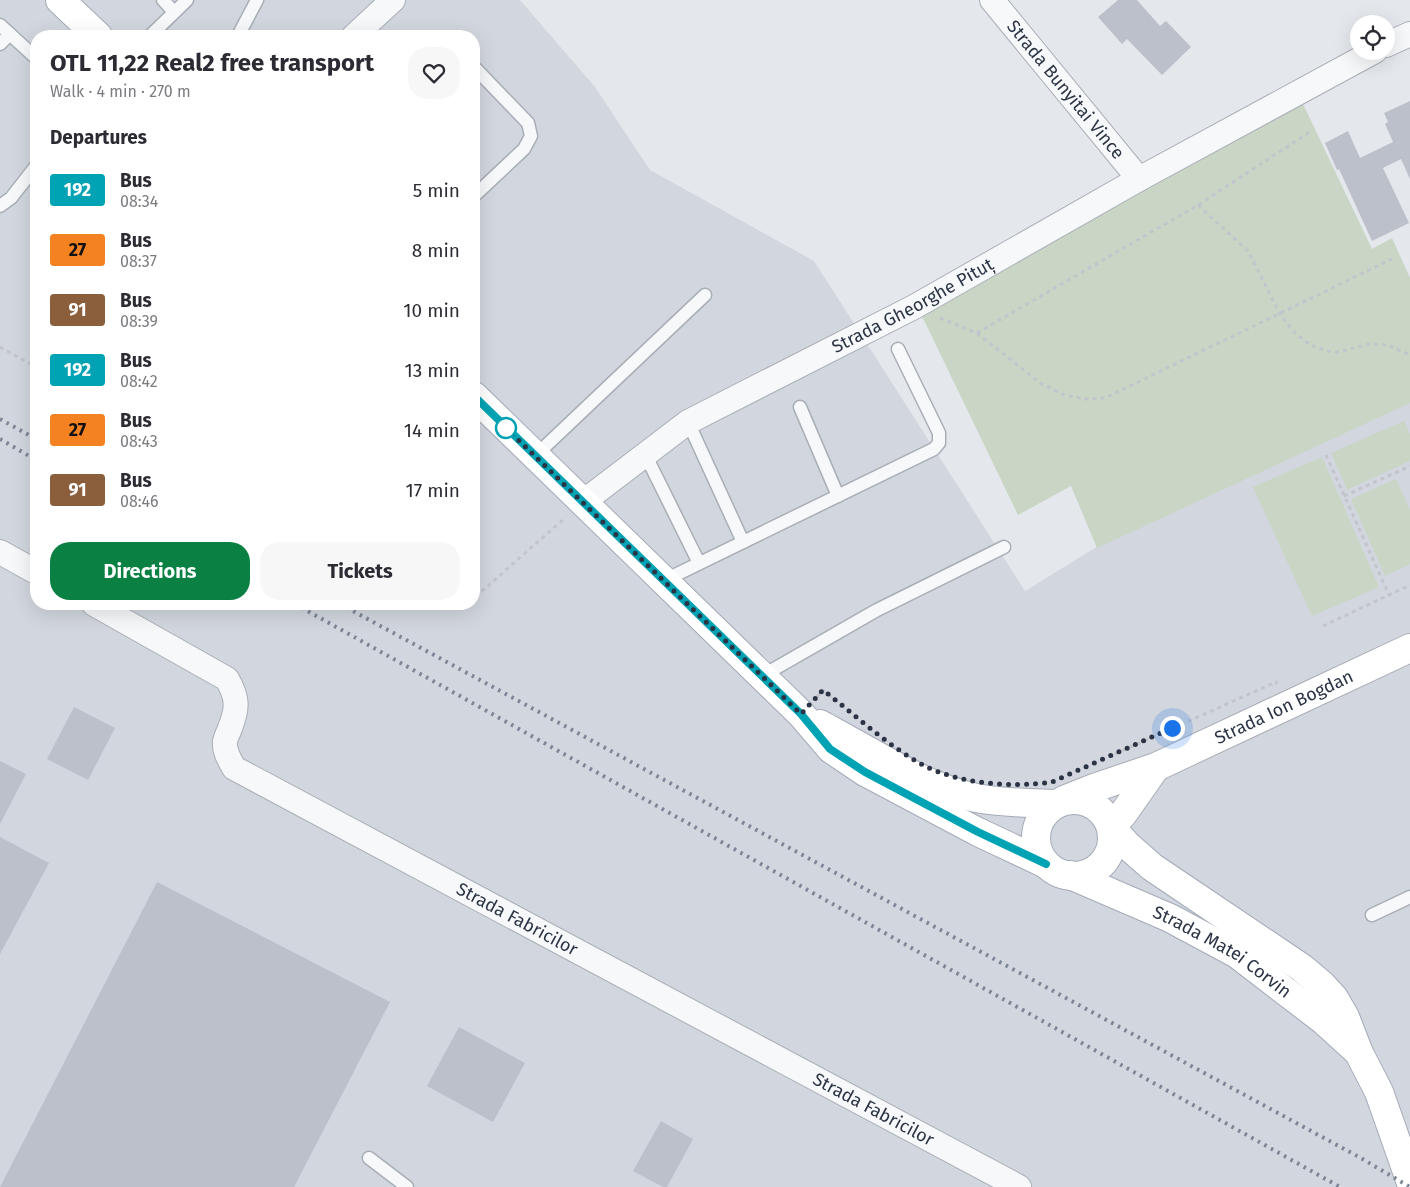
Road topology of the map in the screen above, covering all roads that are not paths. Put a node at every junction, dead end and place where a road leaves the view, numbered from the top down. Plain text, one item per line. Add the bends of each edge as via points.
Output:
1 (60, 0) edge
2 (163, 0) edge
3 (187, 0) edge
4 (257, 0) edge
5 (393, 0) edge
6 (992, 0) edge
7 (174, 12) junction
8 (0, 25) edge
9 (92, 30) edge
10 (156, 30) edge
11 (241, 30) edge
12 (360, 30) edge
13 (10, 34) junction
14 (1410, 34) edge
15 (1395, 41) edge
16 (0, 44) edge
17 (30, 52) edge
18 (1358, 60) edge
19 (480, 72) edge
20 (30, 174) edge
21 (1139, 179) junction
22 (480, 190) edge
23 (0, 206) edge
24 (705, 295) dead end
25 (898, 349) dead end
26 (480, 402) edge
27 (800, 407) dead end
28 (688, 422) junction
29 (645, 454) junction
30 (535, 456) junction
31 (838, 496) junction
32 (582, 502) junction
33 (743, 542) junction
34 (1004, 547) dead end
35 (0, 552) edge
36 (699, 563) junction
37 (30, 569) edge
38 (663, 581) junction
39 (105, 610) edge
40 (1410, 648) edge
41 (762, 676) junction
42 (801, 714) junction
43 (1156, 767) junction
44 (1060, 802) junction
45 (1111, 827) junction
46 (1058, 870) junction
47 (1410, 896) edge
48 (1372, 916) dead end
49 (1359, 1053) junction
50 (369, 1158) dead end
51 (1410, 1180) edge
52 (407, 1187) edge
53 (1019, 1187) edge

1 - 9 main road
2 - 7 lane
3 - 7 lane
4 - 11 lane
5 - 12 street
6 - 21 street, Strada Bunyitai Vince
7 - 10 lane
8 - 13 lane
13 - 16 lane
13 - 17 lane
14 - 15 street
18 - 21 street, Strada Gheorghe Pituț
19 - 22 lane via 528,123 531,136 524,149
20 - 23 lane via 11,198
21 - 28 street, Strada Gheorghe Pituț via 914,307
24 - 30 lane
25 - 31 lane via 939,433 939,443 934,449
26 - 30 main road, Strada Matei Corvin
27 - 31 lane
28 - 29 street, Strada Gheorghe Pituț
28 - 33 lane
29 - 32 street, Strada Gheorghe Pituț
29 - 36 lane
30 - 32 main road, Strada Matei Corvin
31 - 33 lane
32 - 38 main road, Strada Matei Corvin
33 - 36 lane
34 - 41 lane via 877,610
35 - 37 street
36 - 38 lane
38 - 41 main road, Strada Matei Corvin
39 - 53 street, Strada Fabricilor via 227,679 237,705 224,742 234,768
40 - 43 main road, Strada Ion Bogdan
41 - 42 main road, Strada Matei Corvin
42 - 44 main road, Strada Matei Corvin via 894,764 951,790 1001,802
42 - 46 main road, Strada Matei Corvin via 830,749 865,772
43 - 44 main road, Strada Ion Bogdan
43 - 45 main road, Strada Ion Bogdan
44 - 45 main road via 1076,799 1087,802 1101,811
44 - 46 main road via 1043,816 1037,827 1036,840 1039,853
45 - 46 main road via 1112,845 1101,865 1081,875
45 - 49 main road, Strada Matei Corvin via 1152,867 1302,968 1322,985 1345,1016
46 - 49 main road, Strada Matei Corvin via 1170,918 1237,954 1323,1020
47 - 48 lane
49 - 51 main road, Strada Matei Corvin via 1379,1092
50 - 52 lane

